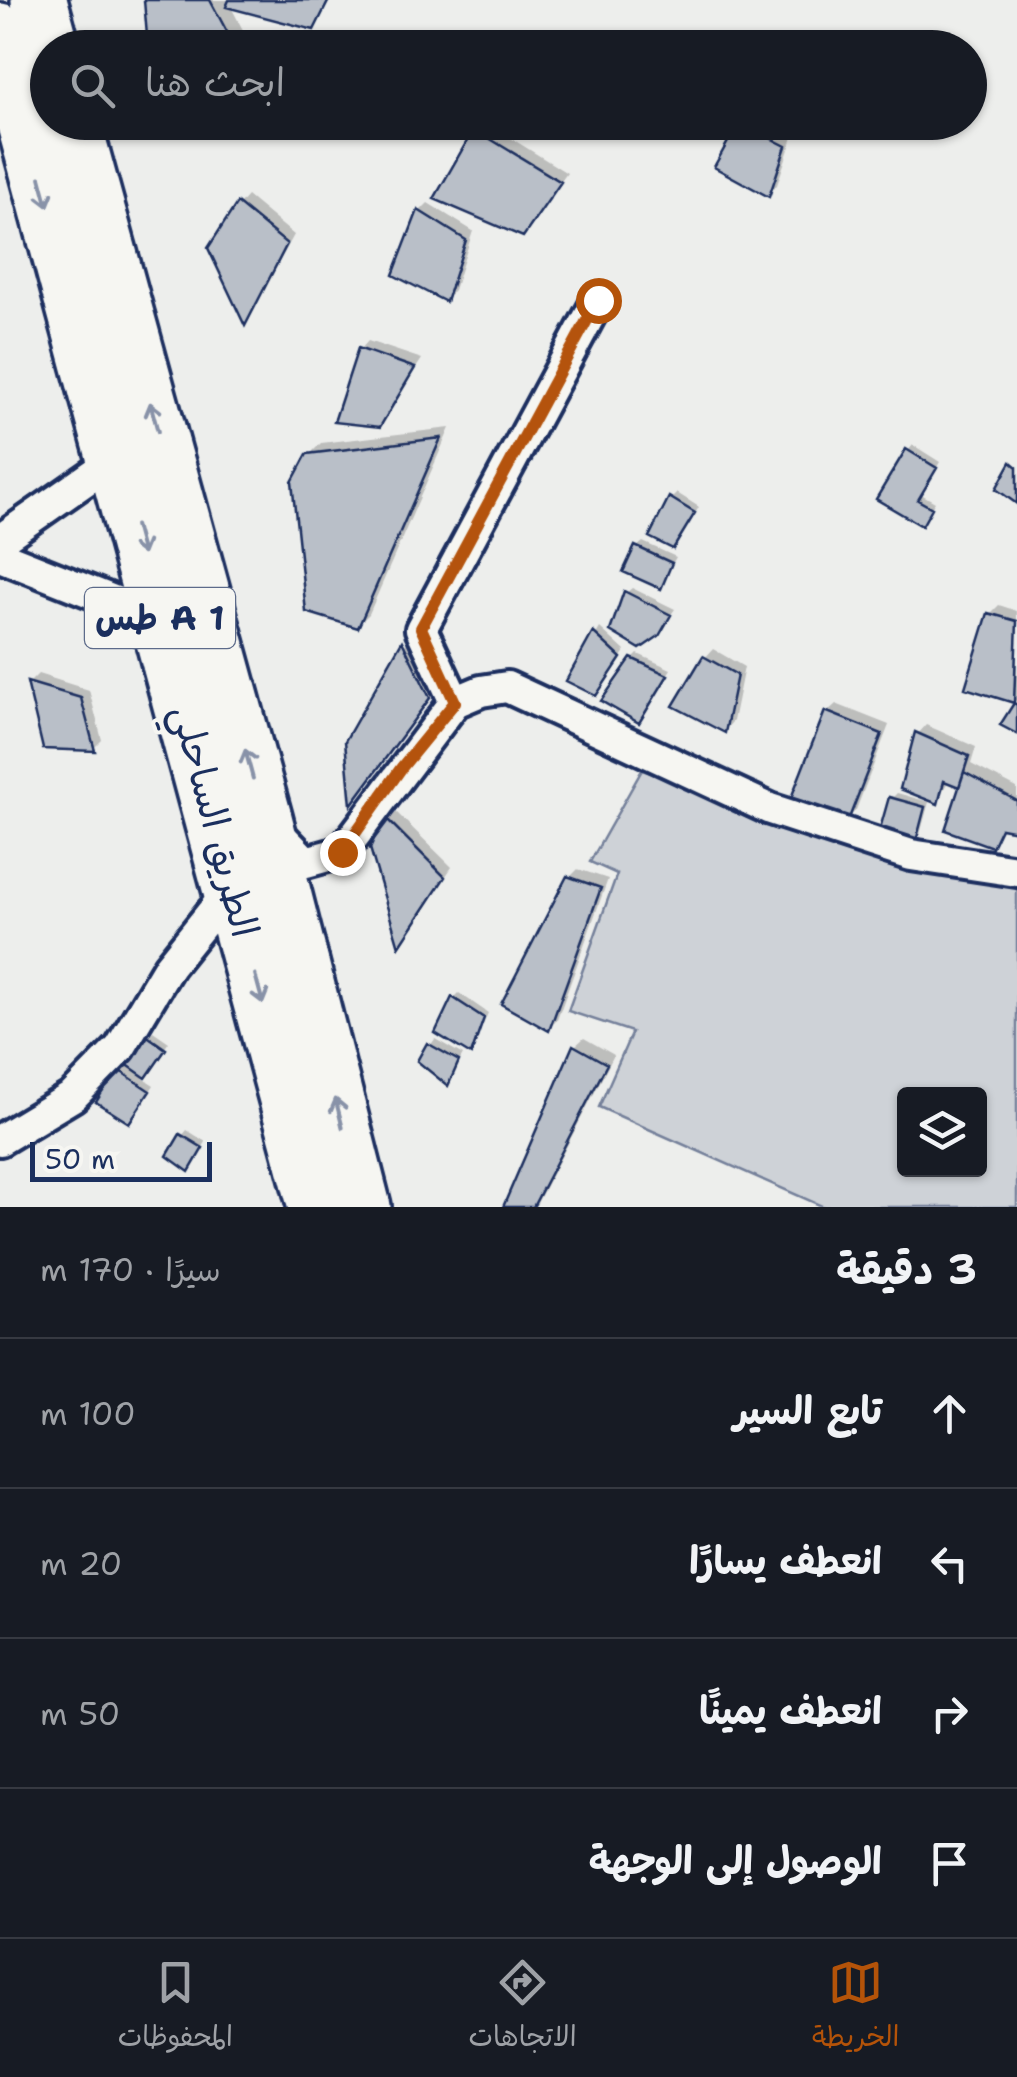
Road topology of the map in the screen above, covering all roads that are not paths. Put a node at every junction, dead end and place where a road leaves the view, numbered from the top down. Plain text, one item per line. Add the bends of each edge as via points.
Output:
1 (39, 0) edge
2 (47, 30) edge
3 (0, 31) edge
4 (78, 140) edge
5 (598, 300) dead end
6 (116, 458) junction
7 (0, 540) edge
8 (0, 556) edge
9 (161, 620) junction
10 (455, 702) junction
11 (264, 818) junction
12 (1017, 871) edge
13 (233, 886) junction
14 (0, 1140) edge
15 (316, 1207) edge
16 (364, 1207) edge

1 - 2 highway
3 -> 6 highway, الطريق الساحلي / طس A 1
11 -> 4 highway, الطريق الساحلي / طس A 1
5 - 10 street via 421,628
6 - 7 street
6 -> 9 highway, الطريق الساحلي / طس A 1
8 - 9 street
9 - 13 highway, الطريق الساحلي / طس A 1
10 - 11 street via 342,852 306,862
10 - 12 street via 507,688 770,809 912,855
16 -> 11 highway, الطريق الساحلي / طس A 1
13 - 14 street via 169,966 120,1048 72,1096
13 -> 15 highway, الطريق الساحلي / طس A 1

